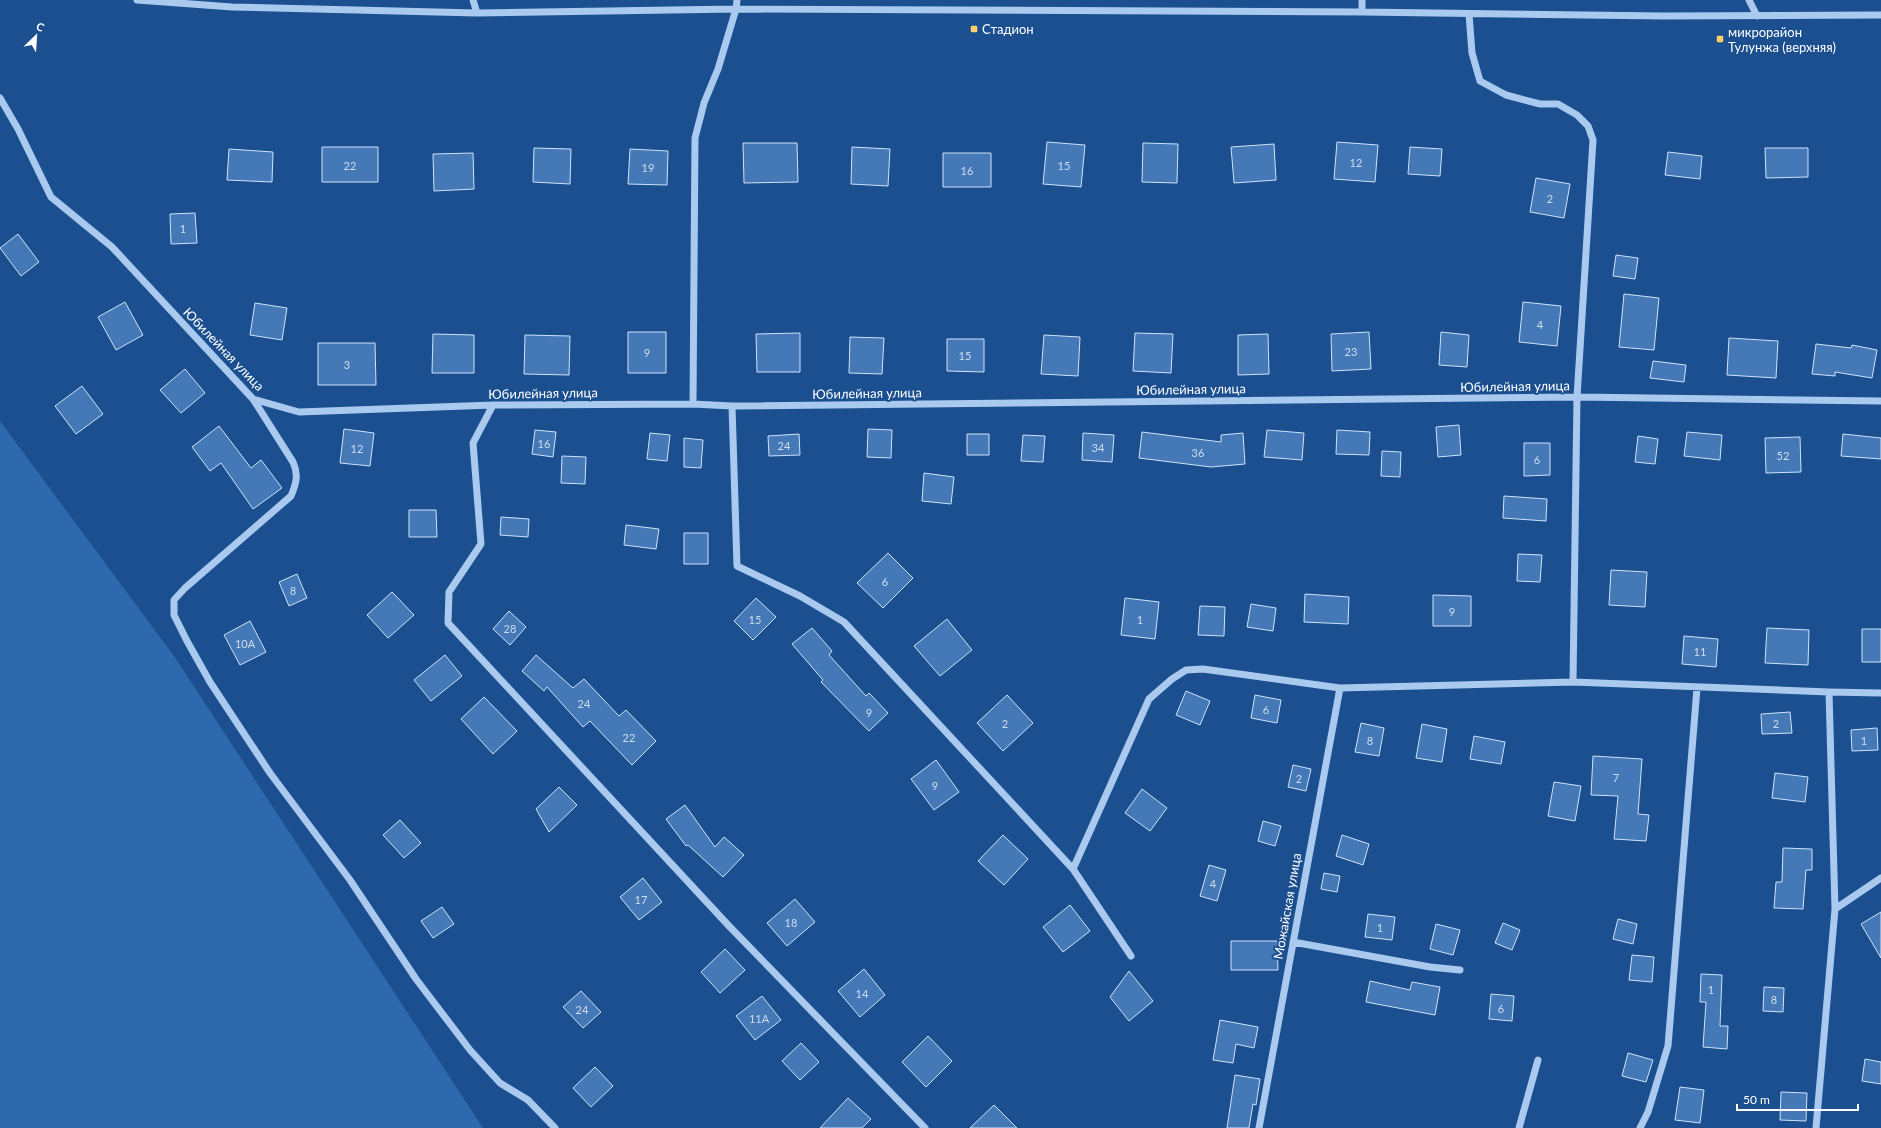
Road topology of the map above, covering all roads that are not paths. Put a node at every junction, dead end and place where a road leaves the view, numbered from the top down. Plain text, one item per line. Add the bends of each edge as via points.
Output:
1 (137, 0) edge
2 (472, 0) edge
3 (737, 0) edge
4 (1362, 0) edge
5 (1749, 0) edge
6 (736, 9) junction
7 (1362, 12) junction
8 (477, 13) junction
9 (1469, 14) junction
10 (1881, 15) edge
11 (1758, 16) junction
12 (0, 98) edge
13 (1577, 397) junction
14 (253, 399) junction
15 (1881, 401) edge
16 (693, 404) junction
17 (493, 405) junction
18 (732, 406) junction
19 (1573, 682) junction
20 (1340, 688) junction
21 (1697, 688) junction
22 (1829, 692) junction
23 (1881, 693) edge
24 (1073, 869) junction
25 (1881, 878) edge
26 (1834, 909) junction
27 (1293, 942) junction
28 (1131, 956) dead end
29 (1460, 970) dead end
30 (1538, 1060) dead end
31 (555, 1128) edge
32 (925, 1128) edge
33 (1259, 1128) edge
34 (1519, 1128) edge
35 (1640, 1128) edge
36 (1816, 1128) edge

1 - 8 street via 232,7
2 - 8 street
3 - 6 street
4 - 7 street
5 - 11 street
6 - 7 street
6 - 8 street
6 - 16 street via 718,69 704,103 695,138
7 - 9 street
9 - 11 street
9 - 13 street via 1472,53 1480,80 1506,95 1540,104 1558,104 1577,115 1588,126 1593,140
10 - 11 street
12 - 14 street, Юбилейная улица via 51,197 112,246
13 - 15 street, Юбилейная улица
13 - 18 street, Юбилейная улица
13 - 19 street
14 - 17 street, Юбилейная улица via 299,412
14 - 31 street via 293,462 296,469 296,484 291,496 185,588 174,600 174,615 203,670 243,733 350,880 416,979 470,1050 500,1083 528,1100
16 - 17 street, Юбилейная улица
16 - 18 street, Юбилейная улица
17 - 32 street via 473,443 481,544 449,592 448,622 729,926
18 - 24 street via 737,566 800,596 844,622
19 - 20 street
19 - 21 street
20 - 24 street via 1203,669 1186,670 1172,679 1149,699
20 - 27 street, Можайская улица
21 - 22 street
21 - 35 street via 1668,1046 1648,1112
22 - 23 street
22 - 26 street
24 - 28 street
25 - 26 street
26 - 36 street
27 - 29 street via 1430,967
27 - 33 street, Можайская улица
30 - 34 street

